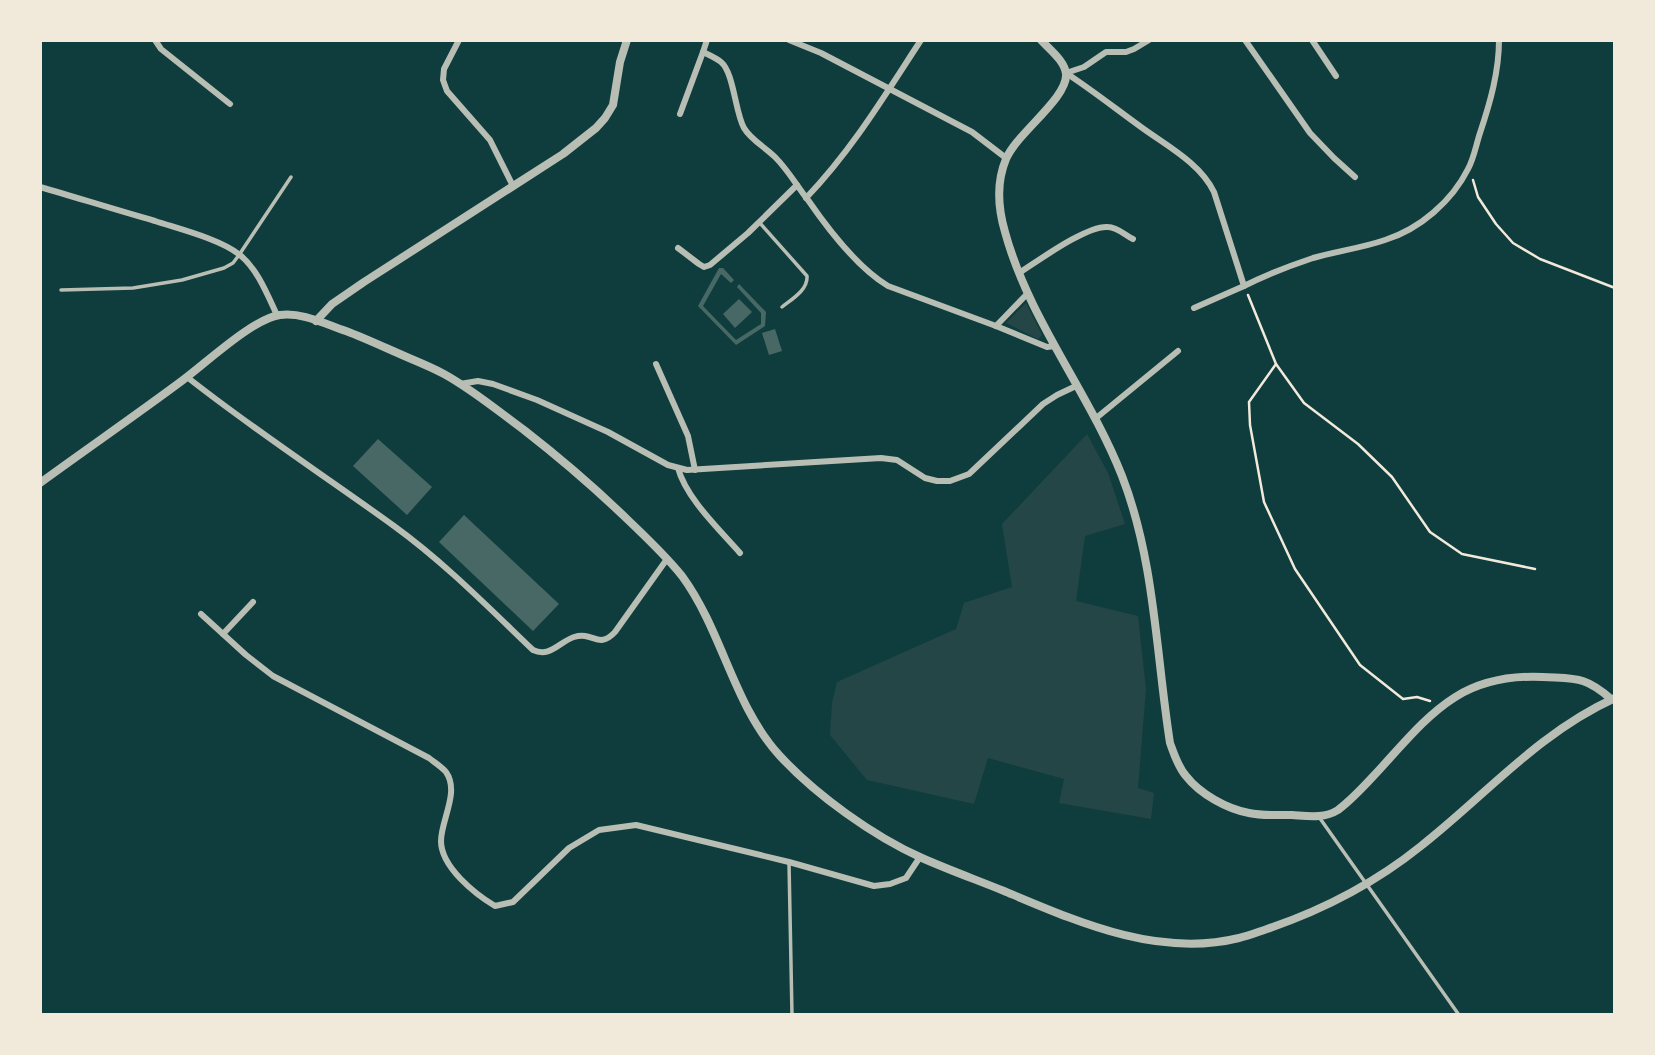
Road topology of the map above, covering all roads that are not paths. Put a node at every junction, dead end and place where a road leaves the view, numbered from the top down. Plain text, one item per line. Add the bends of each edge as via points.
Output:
1 (155, 40) edge
2 (459, 40) edge
3 (627, 40) edge
4 (707, 40) edge
5 (789, 40) edge
6 (921, 40) edge
7 (1041, 40) edge
8 (1149, 40) edge
9 (1245, 40) edge
10 (1312, 40) edge
11 (1499, 40) edge
12 (703, 51) junction
13 (1066, 73) junction
14 (1336, 76) dead end
15 (889, 90) junction
16 (230, 104) dead end
17 (680, 114) dead end
18 (1006, 158) junction
19 (291, 177) dead end
20 (1355, 177) dead end
21 (797, 185) junction
22 (513, 186) junction
23 (40, 187) edge
24 (806, 198) junction
25 (759, 222) junction
26 (1133, 239) dead end
27 (678, 248) dead end
28 (239, 255) junction
29 (1019, 273) junction
30 (1244, 286) junction
31 (61, 290) dead end
32 (1028, 293) junction
33 (782, 307) dead end
34 (1194, 308) dead end
35 (276, 315) junction
36 (316, 321) junction
37 (996, 326) junction
38 (1055, 346) junction
39 (1178, 351) dead end
40 (656, 364) dead end
41 (187, 377) junction
42 (460, 384) junction
43 (1076, 386) junction
44 (1095, 419) junction
45 (678, 468) junction
46 (695, 470) junction
47 (40, 482) edge
48 (740, 553) dead end
49 (667, 559) junction
50 (253, 602) dead end
51 (201, 614) dead end
52 (223, 634) junction
53 (1613, 699) edge
54 (1320, 817) junction
55 (920, 857) junction
56 (789, 862) junction
57 (1368, 884) junction
58 (792, 1015) edge
59 (1459, 1015) edge

1 - 16 street
2 - 22 street via 444,69 447,91 484,131
3 - 22 street via 613,105 605,118 564,155
4 - 12 street
5 - 15 street
6 - 15 street
7 - 13 street
8 - 13 street via 1126,52 1105,52
9 - 20 street via 1310,133
10 - 14 street
11 - 30 street via 1489,105 1469,167 1456,190 1422,221 1387,240 1313,258
12 - 17 street
12 - 21 street via 723,63 728,72 745,130
13 - 18 street via 1059,94
13 - 30 street via 1192,164 1209,182
15 - 18 street via 972,132
15 - 24 street via 845,153
18 - 29 street via 1000,178 1000,212
19 - 28 lane
21 - 24 street
21 - 25 street
22 - 36 street via 364,282
23 - 28 street via 185,230
24 - 37 street via 876,278
25 - 27 street via 704,267
25 - 33 lane via 807,276 804,289
26 - 29 street via 1111,226 1099,227
28 - 31 lane via 224,268 182,280 133,288
28 - 35 street via 252,268
29 - 32 street
30 - 34 street
32 - 37 street
32 - 38 street
35 - 36 street
35 - 41 street via 248,330
36 - 42 street via 430,366
37 - 38 street via 1047,347
38 - 43 street
39 - 44 street
40 - 46 street via 688,436
41 - 47 street
41 - 49 street via 395,527 467,585 538,653 581,635 608,639
42 - 45 street via 494,384 537,400
42 - 49 street via 576,472
43 - 44 street
43 - 46 street via 1043,404 969,474 950,481 925,478 897,460 881,458
44 - 54 street via 1123,479 1142,542 1170,743 1181,767 1211,798 1249,814
45 - 46 street
45 - 48 street via 691,495
49 - 55 street via 696,598 747,708 779,755 852,817
50 - 52 street
51 - 52 street
52 - 56 street via 273,676 429,758 447,773 451,790 441,843 450,868 495,906 513,902 569,848 599,830 636,825
53 - 54 street via 1579,679 1526,676 1480,684 1439,708 1353,797
53 - 57 street via 1539,744 1424,844
54 - 57 lane
55 - 56 street via 906,878 874,886
55 - 57 street via 1044,908 1159,943 1239,938 1282,924
56 - 58 lane
57 - 59 lane

